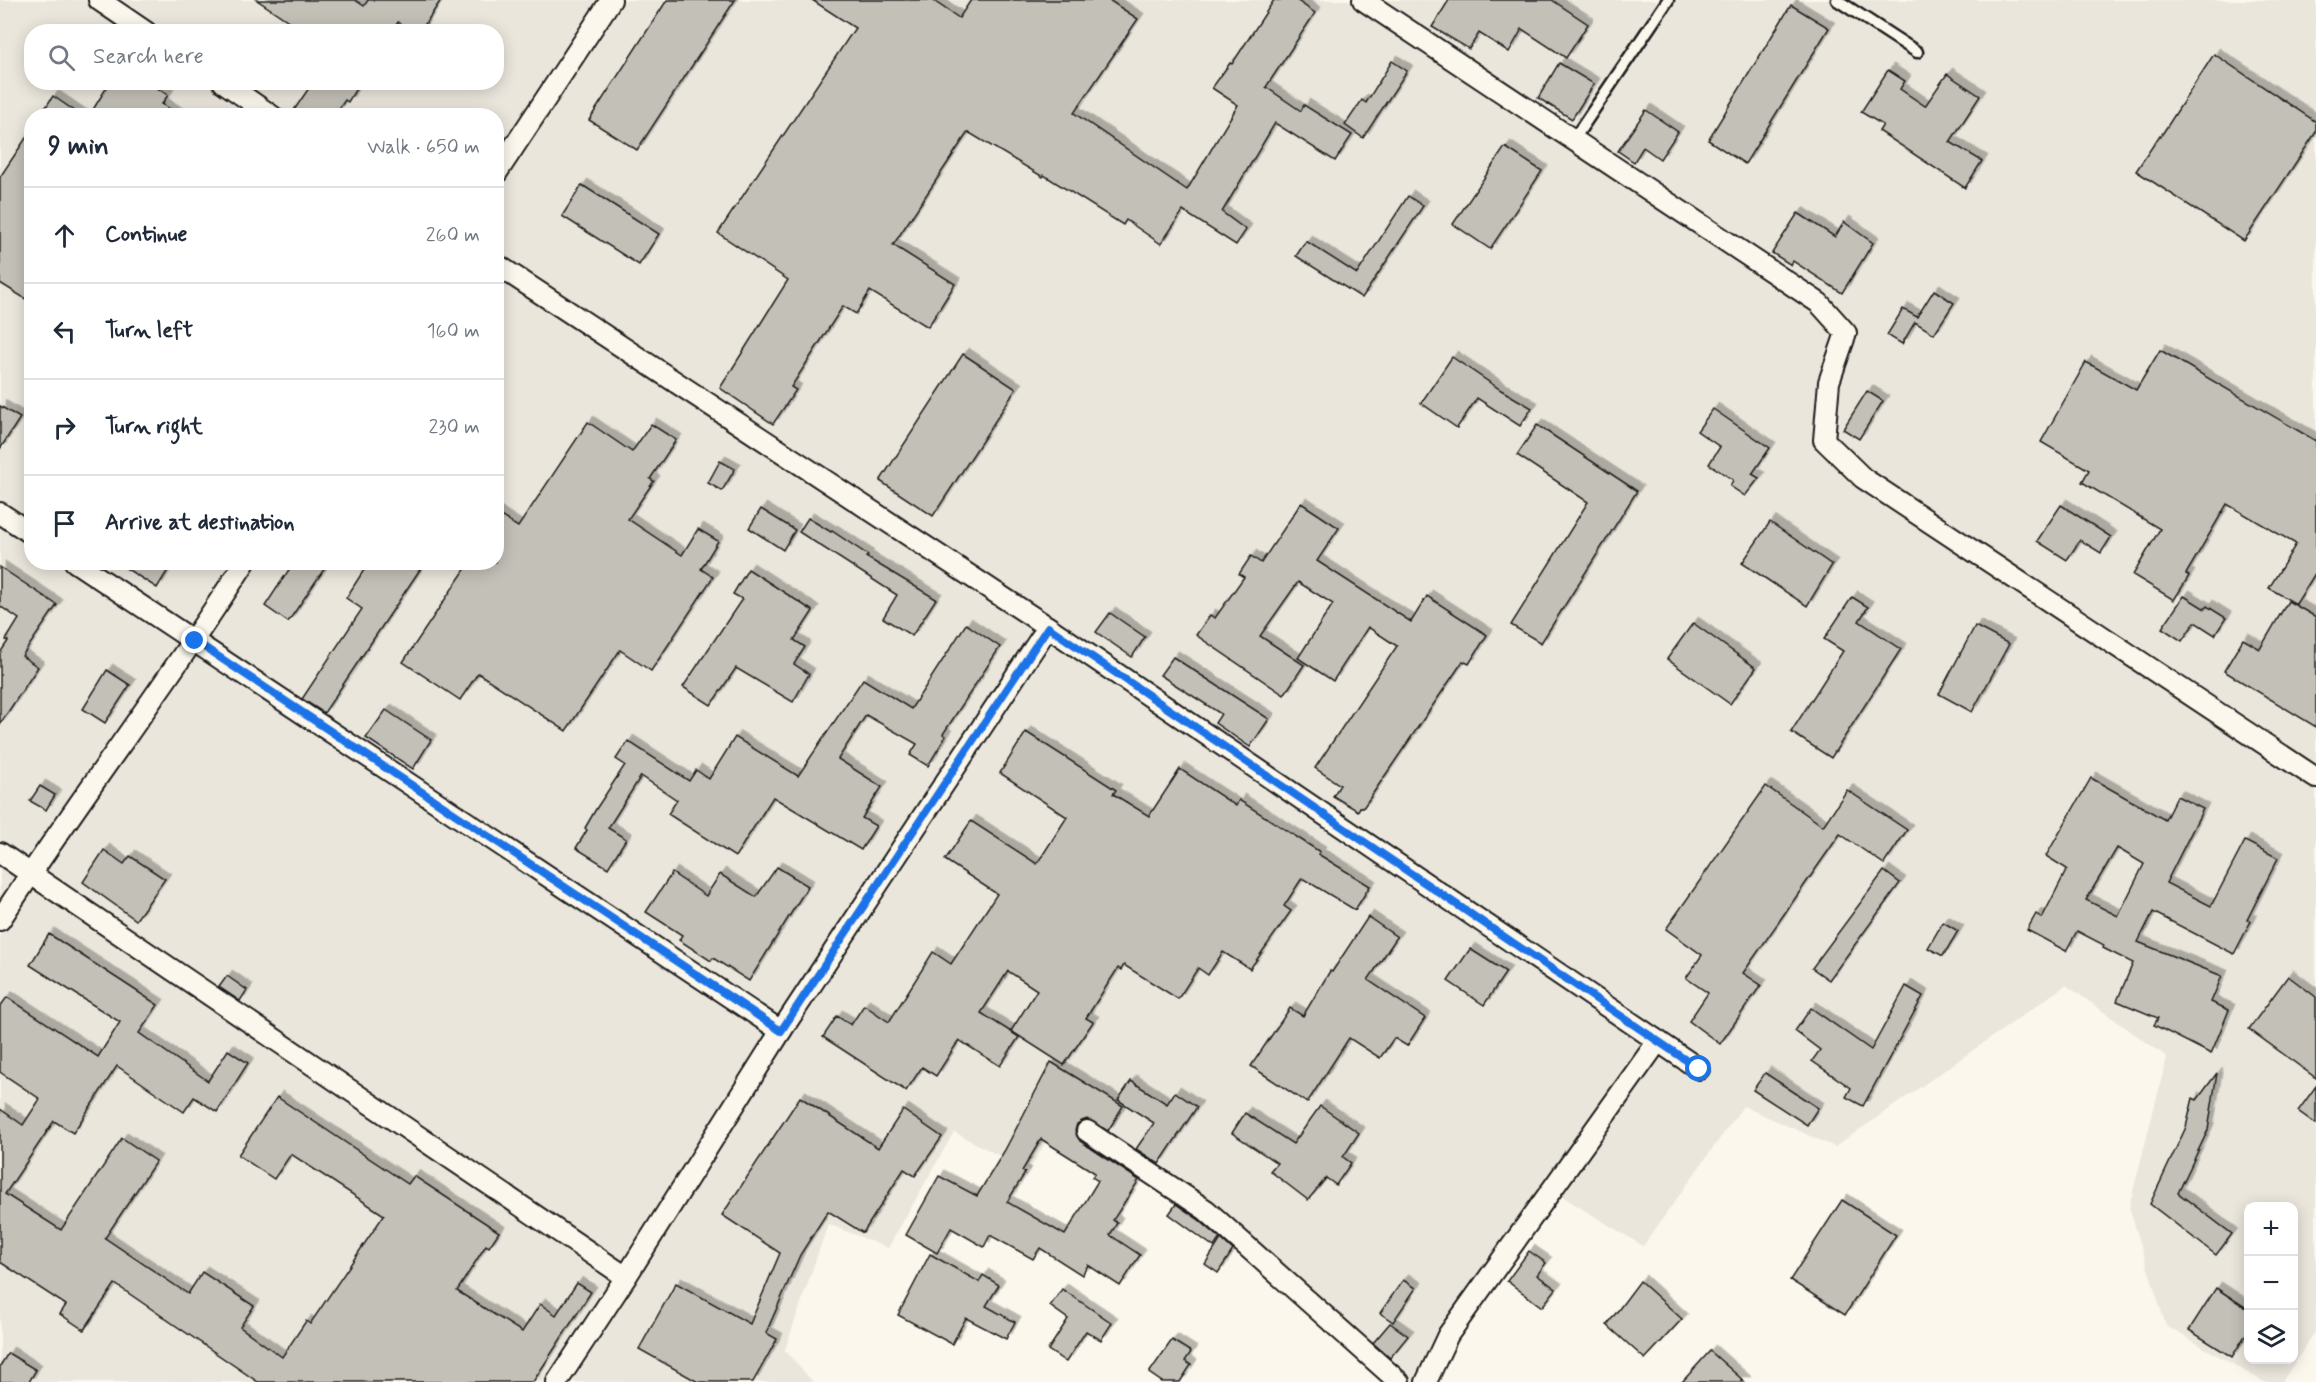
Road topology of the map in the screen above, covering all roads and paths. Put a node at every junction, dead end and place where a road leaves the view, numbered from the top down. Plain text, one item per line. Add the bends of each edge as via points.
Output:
1 (99, 0) edge
2 (611, 0) edge
3 (1363, 0) edge
4 (1668, 0) edge
5 (1837, 0) edge
6 (134, 24) edge
7 (1917, 52) dead end
8 (235, 90) edge
9 (260, 108) edge
10 (1574, 139) junction
11 (504, 162) edge
12 (504, 269) edge
13 (0, 513) edge
14 (24, 529) edge
15 (87, 570) edge
16 (240, 570) edge
17 (1048, 627) junction
18 (195, 641) junction
19 (2316, 778) edge
20 (0, 853) edge
21 (30, 873) junction
22 (0, 920) edge
23 (781, 1031) junction
24 (1658, 1041) junction
25 (1699, 1069) dead end
26 (1087, 1131) dead end
27 (627, 1277) junction
28 (557, 1382) edge
29 (1400, 1382) edge
30 (1426, 1382) edge

1 - 6 street
2 - 11 street
3 - 10 street
4 - 10 lane
5 - 7 lane
8 - 9 street
10 - 19 street via 1819,303 1846,333 1829,382 1824,440 1863,478
12 - 17 street
13 - 14 street
15 - 18 street
16 - 18 street
17 - 23 street
17 - 24 street
18 - 21 street
18 - 23 street
20 - 21 street
21 - 22 street
21 - 27 street
23 - 27 street
24 - 25 street
24 - 30 street via 1448,1335
26 - 29 street via 1206,1210
27 - 28 street

